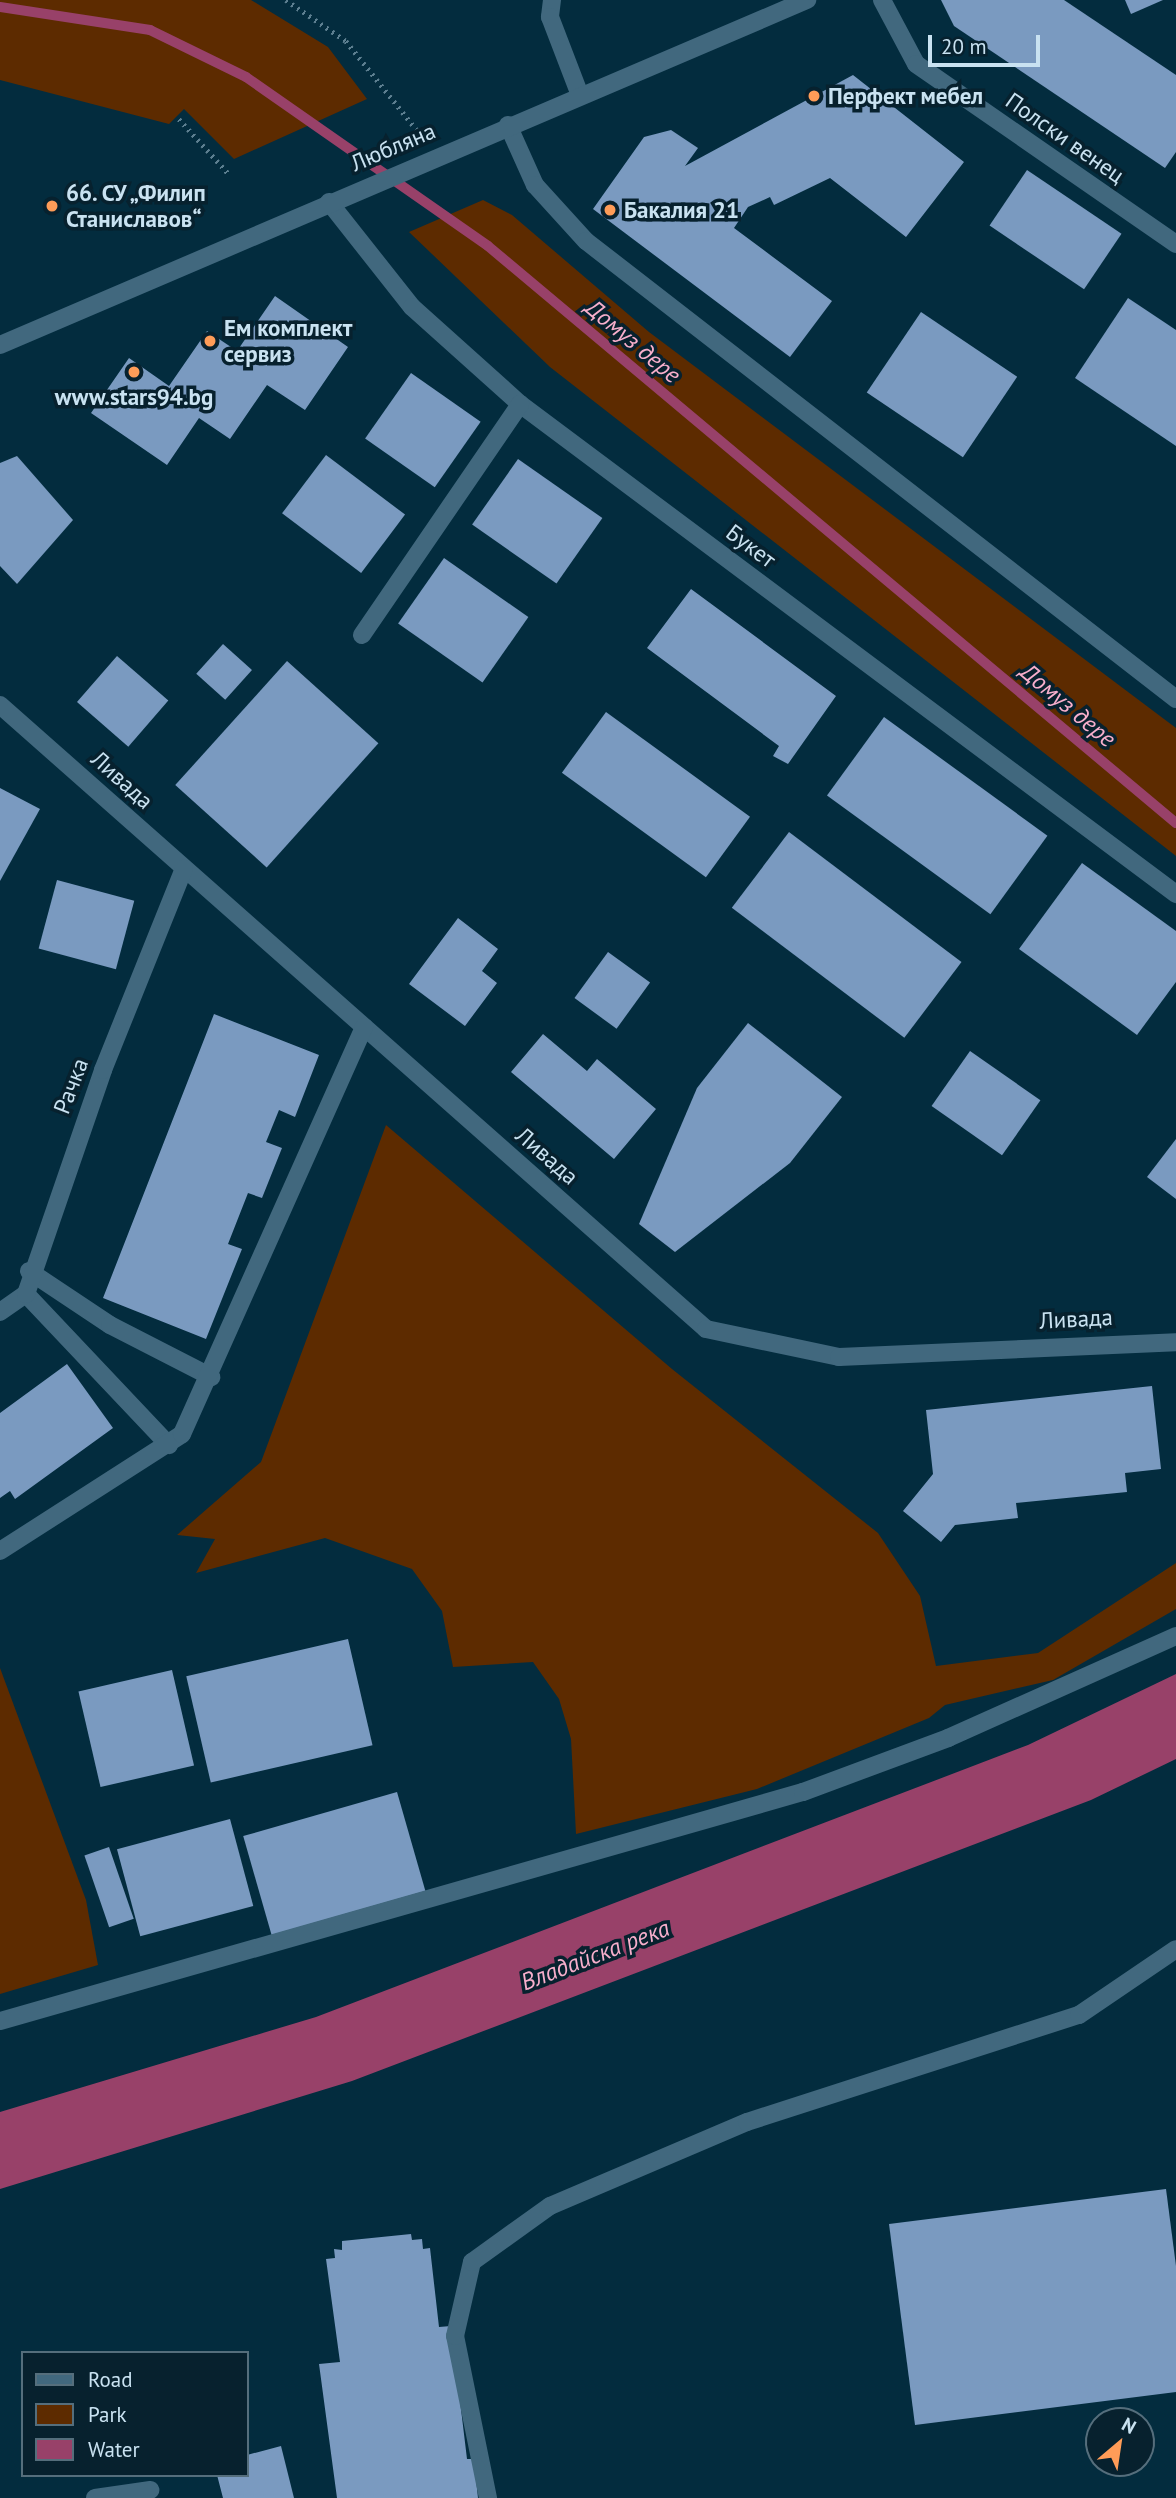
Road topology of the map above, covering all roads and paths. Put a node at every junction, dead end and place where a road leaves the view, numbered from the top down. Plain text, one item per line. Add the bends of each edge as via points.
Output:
1 (286, 0) edge
2 (552, 0) edge
3 (807, 0) edge
4 (882, 0) edge
5 (580, 95) junction
6 (179, 119) dead end
7 (508, 125) junction
8 (437, 155) junction
9 (228, 173) dead end
10 (329, 202) junction
11 (1176, 244) edge
12 (0, 345) edge
13 (520, 404) junction
14 (362, 635) dead end
15 (1176, 699) edge
16 (0, 705) edge
17 (184, 869) junction
18 (1176, 894) edge
19 (364, 1027) junction
20 (29, 1271) junction
21 (26, 1294) junction
22 (0, 1312) edge
23 (1176, 1342) edge
24 (211, 1377) junction
25 (169, 1445) junction
26 (0, 1550) edge
27 (1176, 1636) edge
28 (1176, 1950) edge
29 (0, 2021) edge
30 (150, 2490) dead end
31 (95, 2498) edge
32 (488, 2498) edge

1 - 8 path via 346,41
2 - 5 street via 550,17
3 - 5 street, Любляна
4 - 11 street, Полски венец via 916,64
5 - 7 street, Любляна
6 - 9 path
7 - 8 street, Любляна
7 - 15 street via 535,185 586,242
8 - 10 street, Любляна
10 - 12 street, Любляна
10 - 13 street, Букет via 412,307
13 - 14 street
13 - 18 street, Букет
16 - 17 street, Ливада
17 - 19 street, Ливада
17 - 20 street, Рачка
19 - 23 street, Ливада via 706,1329 839,1357
19 - 24 street
20 - 21 street, Рачка
20 - 24 street via 110,1325
21 - 22 street
21 - 25 street
24 - 25 street
25 - 26 street
27 - 29 street via 948,1738 803,1792
28 - 32 street via 1079,2015 747,2122 550,2206 472,2262 455,2336
30 - 31 street

